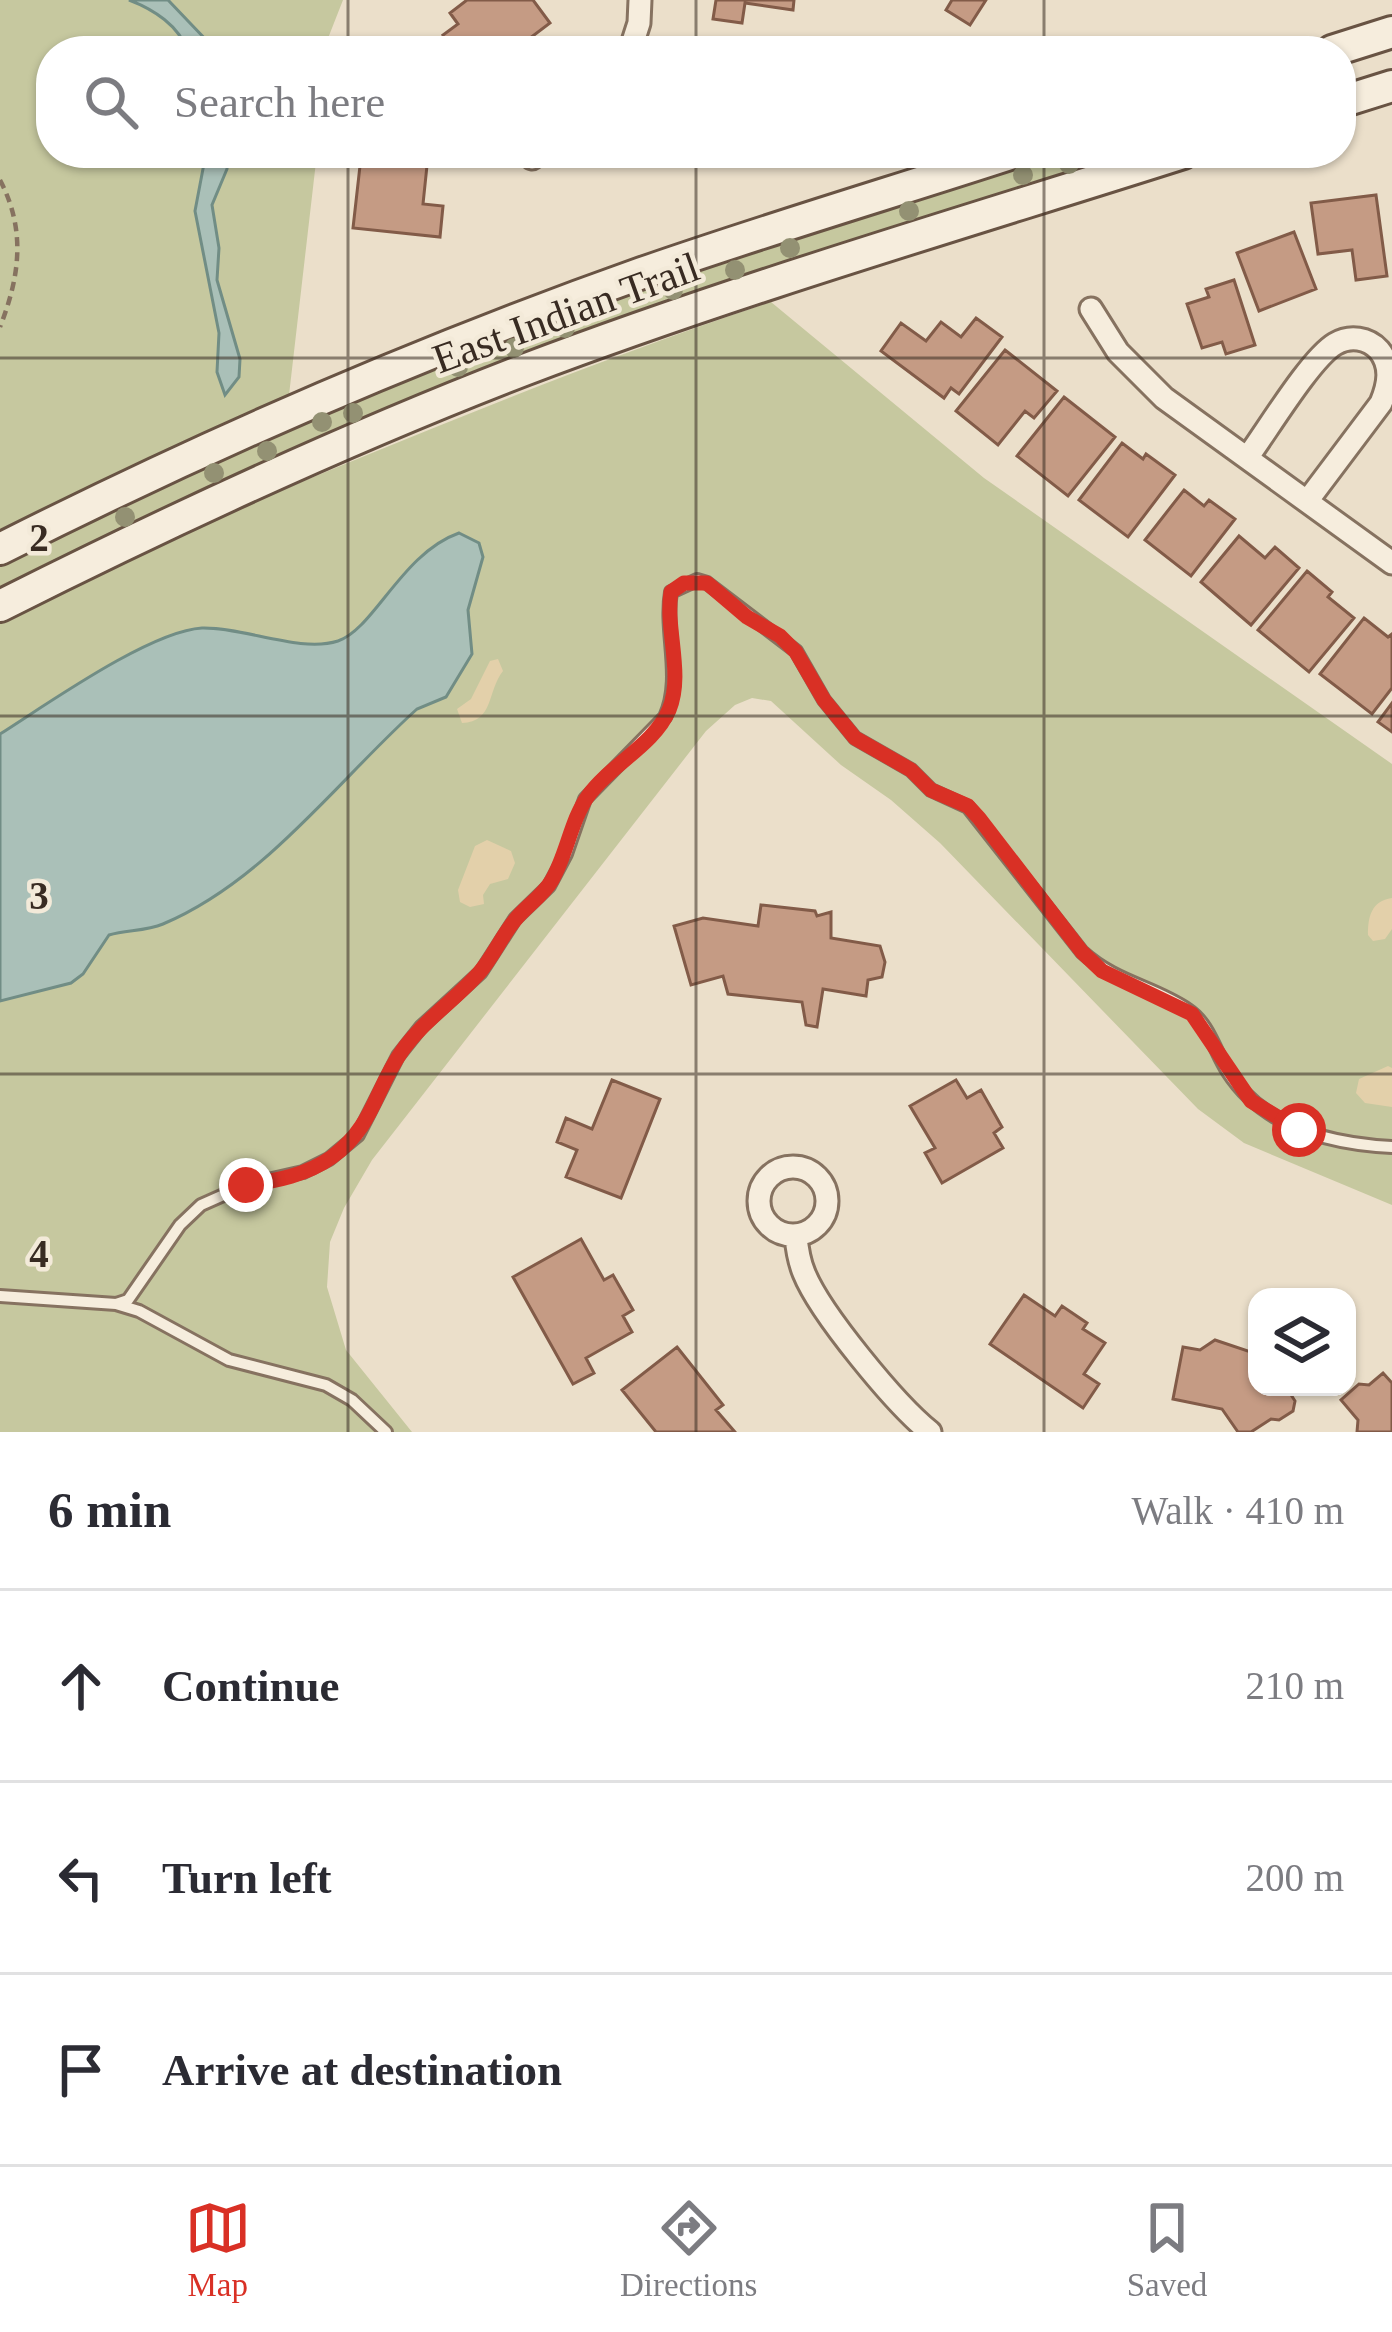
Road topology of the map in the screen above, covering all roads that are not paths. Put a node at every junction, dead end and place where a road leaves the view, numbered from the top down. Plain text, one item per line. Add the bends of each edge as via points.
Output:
1 (640, 0) edge
2 (1392, 32) edge
3 (635, 36) edge
4 (1356, 43) edge
5 (1392, 86) edge
6 (1356, 97) edge
7 (966, 168) edge
8 (1136, 168) edge
9 (1091, 308) dead end
10 (1247, 458) junction
11 (1308, 500) junction
12 (0, 549) edge
13 (1392, 563) edge
14 (0, 606) edge
15 (1392, 1147) edge
16 (796, 1235) dead end
17 (0, 1297) edge
18 (116, 1304) junction
19 (386, 1432) edge
20 (930, 1432) edge

1 - 3 street
2 - 4 main road
5 - 6 main road
7 - 12 main road, East Indian Trail via 465,340 256,427
8 - 14 main road, East Indian Trail via 524,370 251,484
9 - 10 street via 1138,375
10 - 11 street
10 - 11 street via 1319,359 1336,344 1367,340 1390,370 1388,388
11 - 13 street
15 - 18 lane via 1299,1130 1251,1101 1192,1014 1102,971 968,806 855,738 796,652 697,580 671,592 672,704 665,717 585,799 549,886 515,919 481,972 398,1056 358,1135 303,1172 201,1205 128,1300
16 - 20 street via 816,1296
17 - 18 lane
18 - 19 lane via 229,1360 326,1385

